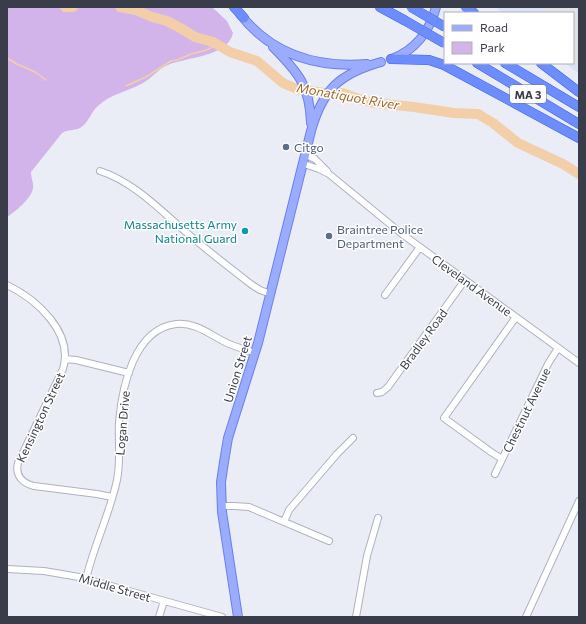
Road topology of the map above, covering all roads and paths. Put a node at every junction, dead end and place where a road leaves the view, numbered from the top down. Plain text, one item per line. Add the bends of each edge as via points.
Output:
1 (235, 7) edge
2 (380, 7) edge
3 (411, 7) edge
4 (436, 7) edge
5 (244, 18) joint
6 (444, 26) edge
7 (259, 34) junction
8 (444, 44) edge
9 (391, 59) junction
10 (381, 62) junction
11 (479, 64) edge
12 (507, 64) edge
13 (541, 64) edge
14 (579, 92) edge
15 (579, 108) edge
16 (579, 124) edge
17 (311, 131) junction
18 (579, 138) edge
19 (306, 155) junction
20 (304, 164) junction
21 (100, 171) dead end
22 (329, 174) junction
23 (420, 247) junction
24 (465, 280) junction
25 (7, 285) edge
26 (271, 294) junction
27 (384, 295) dead end
28 (516, 318) junction
29 (558, 348) junction
30 (255, 353) junction
31 (65, 359) junction
32 (579, 363) edge
33 (128, 373) junction
34 (377, 393) dead end
35 (353, 438) dead end
36 (502, 459) junction
37 (495, 474) dead end
38 (112, 497) junction
39 (579, 501) edge
40 (222, 506) junction
41 (378, 518) dead end
42 (284, 522) junction
43 (329, 541) dead end
44 (7, 569) edge
45 (86, 578) junction
46 (164, 601) junction
47 (159, 617) edge
48 (222, 617) edge
49 (238, 617) edge
50 (356, 617) edge
51 (526, 617) edge

1 - 5 highway
2 - 8 highway, bridge
3 - 6 highway, bridge
4 - 9 main road via 430,25 419,40 407,51
5 - 7 main road
7 - 10 main road via 290,53 313,61 345,65
7 - 17 main road, Union Street via 300,77 310,102
9 - 10 main road
9 - 18 highway via 429,60 444,65
10 - 17 main road, Union Street via 356,71 336,84 320,105
11 - 16 highway, MA 3
12 - 15 highway, MA 3
13 - 14 highway
17 - 19 main road, Union Street
19 - 20 main road, Union Street
19 - 22 street, Cleveland Avenue via 315,159
20 - 22 street, Cleveland Avenue
20 - 26 main road, Union Street
21 - 26 street via 133,188 252,285
22 - 23 street, Cleveland Avenue
23 - 24 street, Cleveland Avenue
23 - 27 street
24 - 28 street, Cleveland Avenue
24 - 34 street, Bradley Road via 388,387
25 - 31 street, Kensington Street via 30,298 47,315 62,340
26 - 30 main road, Union Street
28 - 29 street, Cleveland Avenue
28 - 36 street via 444,418
29 - 32 street, Cleveland Avenue
29 - 36 street, Chestnut Avenue
30 - 33 street, Logan Drive via 197,327 174,324 159,330 145,341
30 - 40 main road, Union Street via 227,444 222,473
31 - 33 street
31 - 38 street, Kensington Street via 61,373 20,459 18,472 22,480 34,486
33 - 38 street, Logan Drive via 120,411 118,474
35 - 42 street via 289,510
36 - 37 street, Chestnut Avenue
38 - 45 street, Logan Drive
39 - 51 street
40 - 42 street via 249,508
40 - 49 main road, Union Street
41 - 50 street via 367,556
42 - 43 street
44 - 45 street, Middle Street via 44,571
45 - 46 street, Middle Street
46 - 47 street
46 - 48 street, Middle Street

